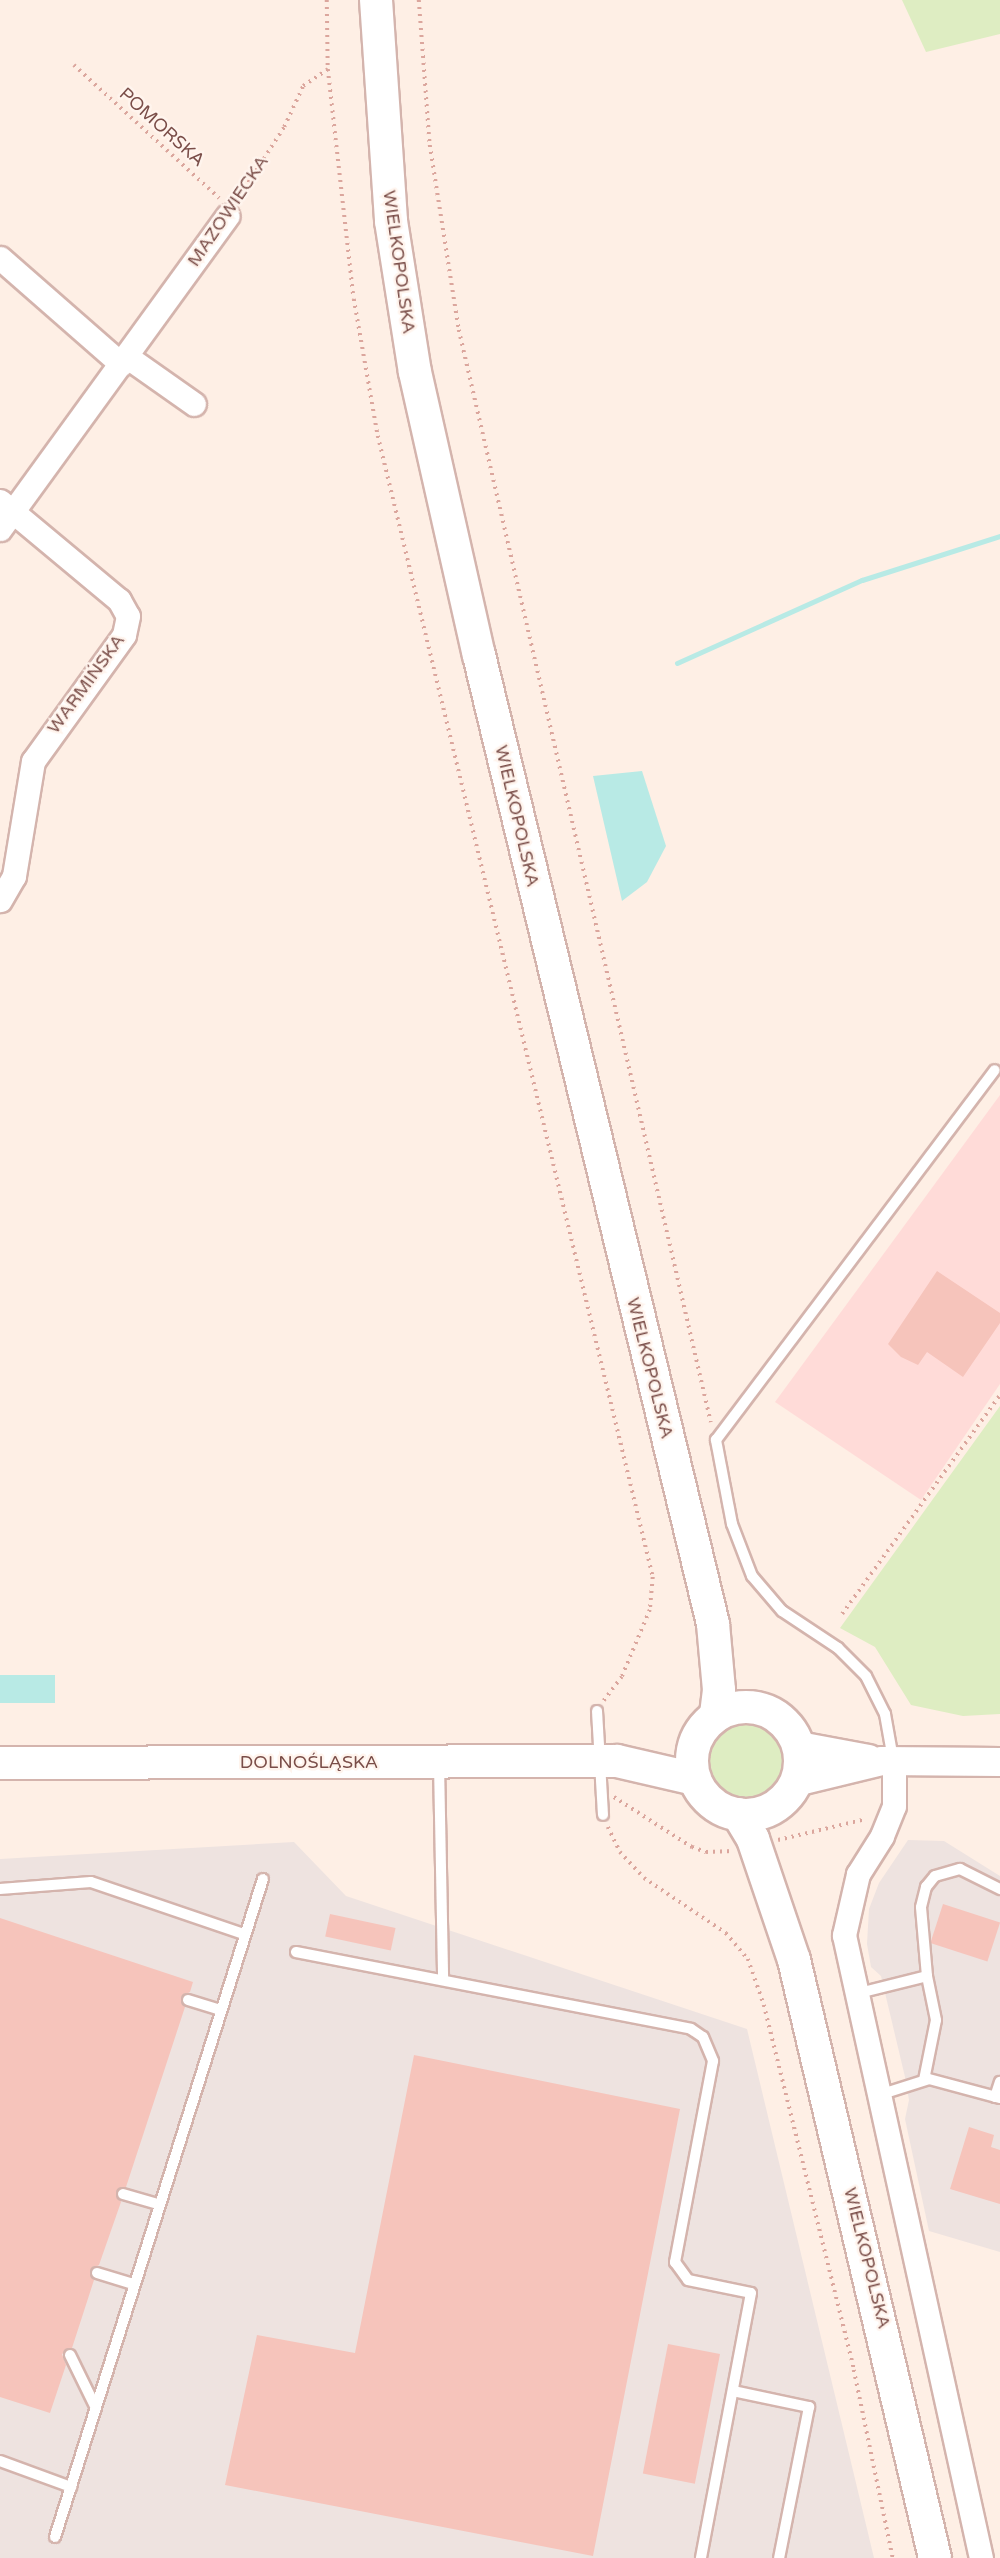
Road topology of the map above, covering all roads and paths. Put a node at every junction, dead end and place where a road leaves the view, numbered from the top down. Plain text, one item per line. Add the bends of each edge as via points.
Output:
1 (327, 0) edge
2 (376, 0) edge
3 (419, 0) edge
4 (74, 65) dead end
5 (328, 69) junction
6 (229, 212) junction
7 (0, 258) edge
8 (123, 360) junction
9 (194, 404) dead end
10 (4, 514) edge
11 (0, 900) edge
12 (995, 1070) dead end
13 (1000, 1395) edge
14 (716, 1440) junction
15 (842, 1614) dead end
16 (713, 1624) junction
17 (756, 1708) junction
18 (597, 1711) joint
19 (716, 1716) junction
20 (694, 1745) junction
21 (799, 1746) junction
22 (608, 1761) junction
23 (888, 1761) junction
24 (439, 1762) junction
25 (1000, 1762) edge
26 (0, 1763) edge
27 (695, 1779) junction
28 (796, 1782) junction
29 (601, 1797) junction
30 (776, 1806) junction
31 (738, 1814) junction
32 (603, 1815) joint
33 (888, 1826) junction
34 (765, 1843) junction
35 (263, 1879) dead end
36 (0, 1889) edge
37 (1000, 1889) edge
38 (244, 1934) junction
39 (296, 1952) dead end
40 (927, 1976) junction
41 (443, 1979) junction
42 (855, 1994) junction
43 (188, 2000) dead end
44 (220, 2010) junction
45 (924, 2080) junction
46 (1000, 2082) edge
47 (878, 2095) junction
48 (998, 2097) edge
49 (123, 2194) dead end
50 (159, 2204) junction
51 (97, 2273) dead end
52 (134, 2284) junction
53 (70, 2355) dead end
54 (733, 2391) junction
55 (96, 2408) junction
56 (0, 2460) edge
57 (71, 2487) junction
58 (55, 2537) dead end
59 (701, 2558) edge
60 (779, 2558) edge
61 (893, 2558) edge
62 (935, 2558) edge
63 (981, 2558) edge

1 - 5 path
2 - 16 main road, WIELKOPOLSKA via 391,221 415,372
3 - 14 path via 430,145 459,330
4 - 6 path, POMORSKA
5 - 6 path, MAZOWIECKA via 303,86 284,127
5 - 18 path via 354,299 378,436 653,1577 650,1610 639,1638 622,1677
6 - 8 street, MAZOWIECKA
7 - 8 street
8 - 9 street
8 - 10 street, MAZOWIECKA
10 - 11 street, WARMIŃSKA via 119,600 128,616 124,635 33,761 15,876
12 - 14 lane
13 - 15 path
14 - 23 lane via 732,1524 752,1576 782,1611 838,1648 866,1676 885,1714
16 - 17 main road, WIELKOPOLSKA
16 - 19 main road, WIELKOPOLSKA via 719,1689
17 - 19 main road via 733,1708
17 - 21 main road via 780,1718
18 - 22 lane
19 - 20 main road
20 - 22 main road, DOLNOŚLĄSKA
20 - 27 main road
21 - 23 street
21 - 28 main road
22 - 24 main road, DOLNOŚLĄSKA
22 - 27 main road, DOLNOŚLĄSKA
22 - 29 lane
23 - 25 street
23 - 28 street
23 - 33 street via 894,1806
24 - 26 main road, DOLNOŚLĄSKA
24 - 41 lane
27 - 31 main road via 713,1805
28 - 30 main road
29 - 32 lane
29 - 34 path via 609,1795 634,1805 706,1852
30 - 31 main road via 760,1814
30 - 34 main road, WIELKOPOLSKA
31 - 34 main road, WIELKOPOLSKA
32 - 61 path via 620,1852 644,1878 726,1933 748,1959 764,2005 854,2370
33 - 34 path via 865,1819
33 - 42 street via 858,1874 846,1910 844,1935
34 - 62 main road, WIELKOPOLSKA
35 - 38 lane
36 - 38 lane via 91,1882
37 - 40 lane via 960,1869 935,1876 926,1887 921,1907
38 - 44 lane
39 - 41 lane
40 - 42 lane
40 - 45 lane via 936,2006
41 - 54 lane via 691,2029 703,2037 713,2061 675,2262 688,2280 751,2293
42 - 47 street
43 - 44 lane
44 - 50 lane
45 - 47 lane
45 - 48 lane via 938,2079
46 - 48 lane
47 - 63 street
49 - 50 lane
50 - 52 lane
51 - 52 lane
52 - 55 lane
53 - 55 lane
54 - 59 lane
54 - 60 lane via 809,2407
55 - 57 lane
56 - 57 lane
57 - 58 lane

